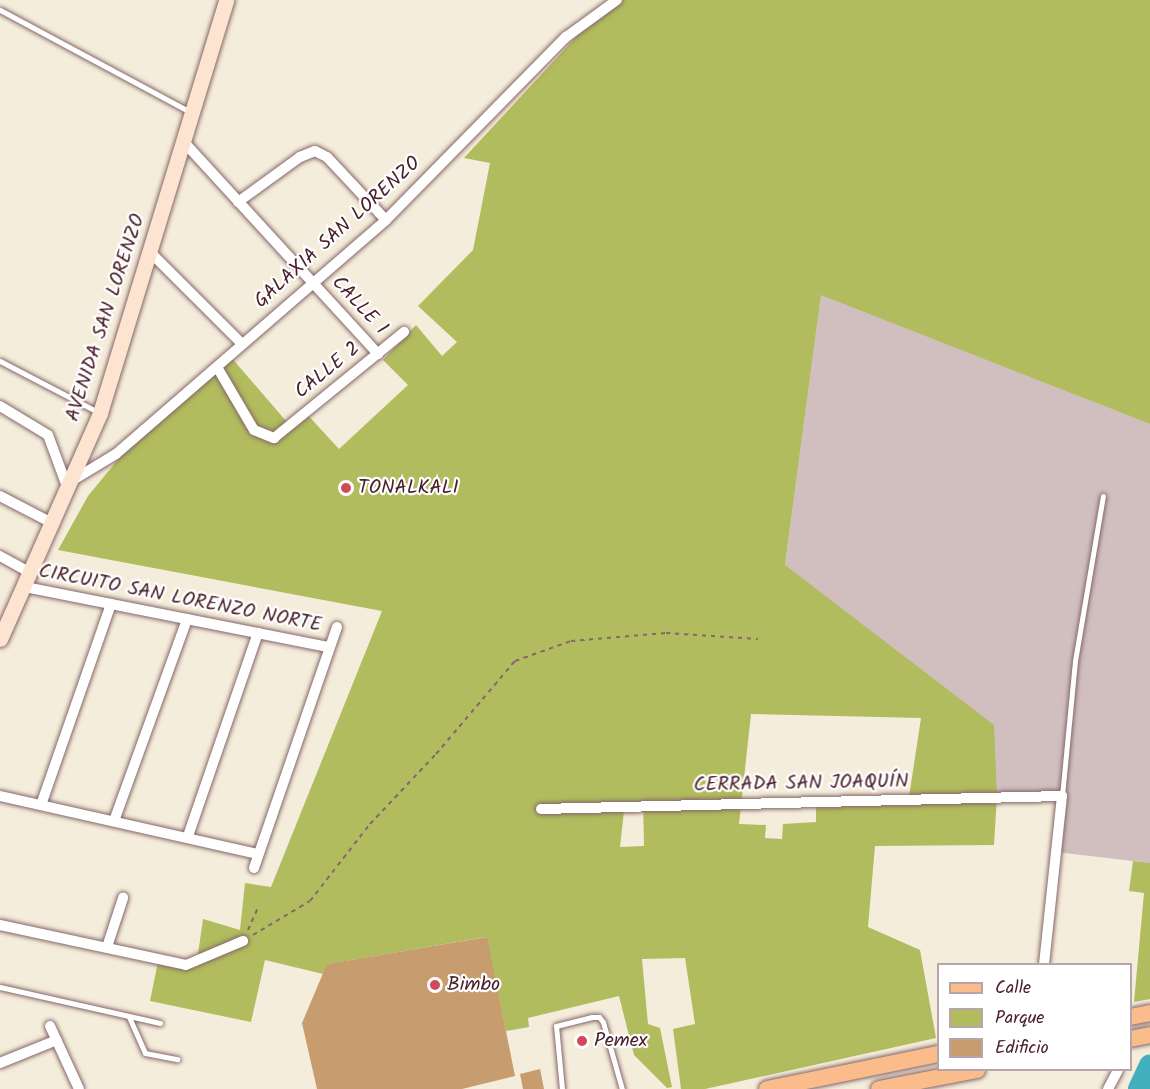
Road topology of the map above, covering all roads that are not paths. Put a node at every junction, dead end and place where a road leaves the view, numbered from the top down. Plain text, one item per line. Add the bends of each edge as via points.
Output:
1 (226, 0) edge
2 (617, 0) edge
3 (0, 10) edge
4 (192, 112) junction
5 (183, 141) junction
6 (238, 202) junction
7 (386, 220) junction
8 (149, 251) junction
9 (313, 284) junction
10 (404, 332) dead end
11 (242, 344) junction
12 (378, 354) junction
13 (0, 361) edge
14 (217, 367) junction
15 (0, 406) edge
16 (100, 413) junction
17 (71, 486) junction
18 (0, 496) edge
19 (1103, 496) dead end
20 (54, 524) junction
21 (0, 556) edge
22 (28, 580) junction
23 (111, 604) junction
24 (187, 619) junction
25 (337, 627) dead end
26 (258, 633) junction
27 (0, 639) edge
28 (328, 647) junction
29 (0, 796) edge
30 (1062, 796) junction
31 (41, 805) junction
32 (541, 809) dead end
33 (114, 821) junction
34 (188, 836) junction
35 (257, 854) junction
36 (254, 868) dead end
37 (123, 898) dead end
38 (0, 925) edge
39 (243, 941) road end
40 (107, 947) junction
41 (1044, 963) edge
42 (0, 987) edge
43 (1150, 1013) edge
44 (129, 1017) junction
45 (1132, 1017) edge
46 (160, 1023) dead end
47 (51, 1026) dead end
48 (1150, 1035) edge
49 (1132, 1039) edge
50 (57, 1040) junction
51 (937, 1054) edge
52 (177, 1059) dead end
53 (0, 1063) edge
54 (971, 1071) edge
55 (1117, 1071) edge
56 (79, 1089) edge
57 (562, 1089) edge
58 (622, 1089) edge
59 (767, 1089) edge
60 (879, 1089) edge
61 (1108, 1089) edge

1 - 4 street, AVENIDA SAN LORENZO
2 - 7 street, GALAXIA SAN LORENZO via 566,37
3 - 4 lane
4 - 5 street, AVENIDA SAN LORENZO
5 - 6 street, CALLE 1
5 - 8 street, AVENIDA SAN LORENZO
6 - 7 street via 300,157 315,151 327,157
6 - 9 street, CALLE 1
7 - 9 street, GALAXIA SAN LORENZO
8 - 11 street
8 - 16 street, AVENIDA SAN LORENZO
9 - 11 street, GALAXIA SAN LORENZO
9 - 12 street, CALLE 1
10 - 12 street, CALLE 2
11 - 14 street, GALAXIA SAN LORENZO
12 - 14 street, CALLE 2 via 274,438 254,430
13 - 16 lane
14 - 17 street, GALAXIA SAN LORENZO via 116,454
15 - 17 street via 48,435
16 - 17 street, AVENIDA SAN LORENZO
17 - 20 street, AVENIDA SAN LORENZO
18 - 20 street
19 - 30 lane via 1075,661
20 - 22 street, AVENIDA SAN LORENZO
21 - 22 street, CIRCUITO SAN LORENZO NORTE
22 - 23 street, CIRCUITO SAN LORENZO NORTE
22 - 27 street, AVENIDA SAN LORENZO
23 - 24 street, CIRCUITO SAN LORENZO NORTE
23 - 31 street
24 - 26 street, CIRCUITO SAN LORENZO NORTE
24 - 33 street
25 - 28 street
26 - 28 street, CIRCUITO SAN LORENZO NORTE
26 - 34 street
28 - 35 street
29 - 31 street
30 - 32 street, CERRADA SAN JOAQUÍN
30 - 41 street
31 - 33 street
33 - 34 street
34 - 35 street
35 - 36 street
37 - 40 street
38 - 40 street
39 - 40 street via 186,965
42 - 44 lane
43 - 45 main road
44 - 46 lane
44 - 52 lane via 145,1053
47 - 50 street
48 - 49 main road
50 - 53 street
50 - 56 street
51 - 59 main road
54 - 60 main road
55 - 61 street
57 - 58 lane via 556,1026 592,1017 603,1022

